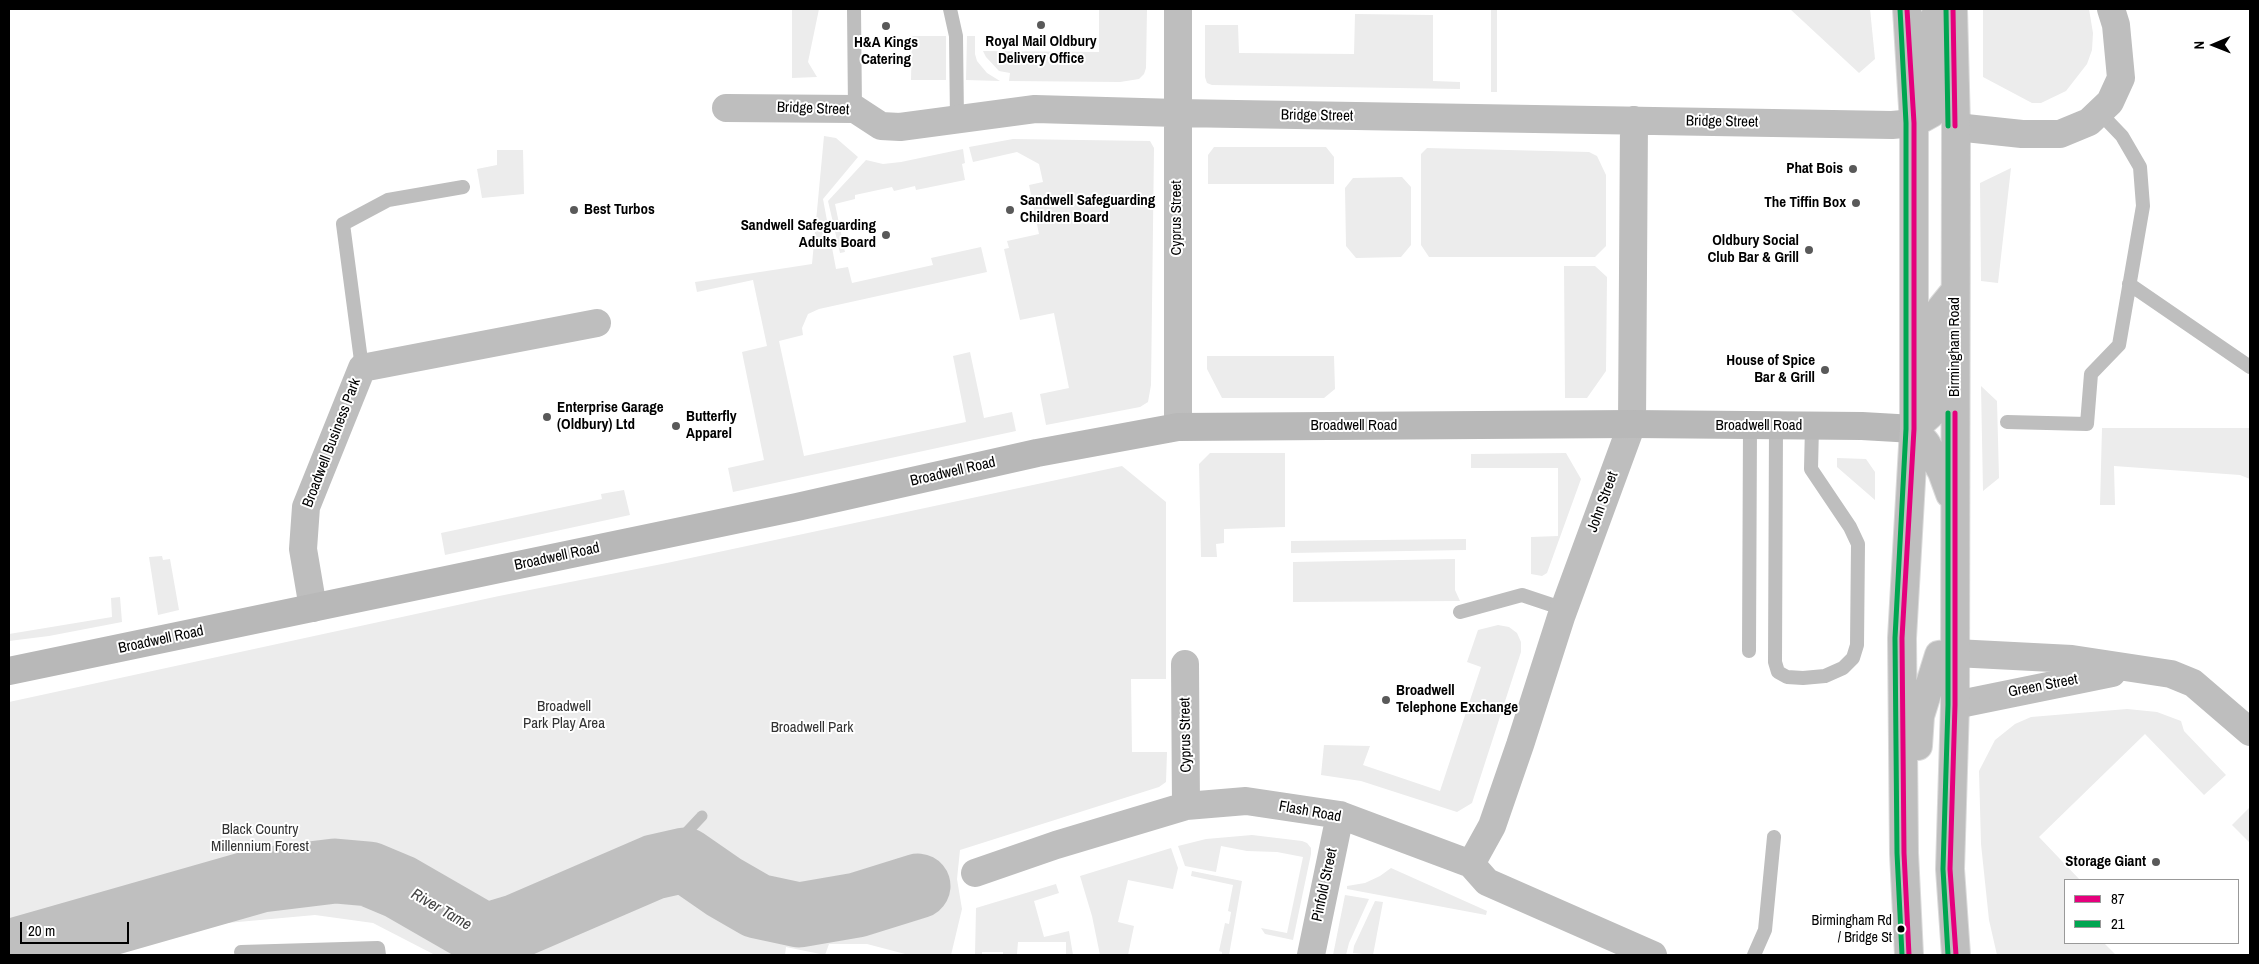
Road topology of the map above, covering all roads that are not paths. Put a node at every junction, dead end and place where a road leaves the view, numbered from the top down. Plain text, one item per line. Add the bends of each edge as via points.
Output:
1 (854, 9) edge
2 (950, 9) edge
3 (1178, 9) edge
4 (1907, 9) edge
5 (1941, 9) edge
6 (1953, 9) edge
7 (2111, 9) edge
8 (726, 108) dead end
9 (855, 110) junction
10 (2099, 112) junction
11 (1177, 114) junction
12 (957, 120) junction
13 (1634, 120) junction
14 (1914, 123) junction
15 (1956, 127) junction
16 (463, 187) dead end
17 (2129, 284) junction
18 (1955, 291) junction
19 (597, 323) dead end
20 (2250, 367) edge
21 (362, 368) junction
22 (2007, 422) dead end
23 (1632, 424) junction
24 (1763, 426) junction
25 (1812, 426) junction
26 (1178, 427) junction
27 (1914, 429) junction
28 (1955, 507) junction
29 (313, 608) junction
30 (1564, 609) junction
31 (1460, 612) dead end
32 (1902, 638) junction
33 (1749, 651) dead end
34 (1955, 653) junction
35 (1185, 664) dead end
36 (2131, 669) junction
37 (9, 671) edge
38 (1926, 694) junction
39 (1955, 705) junction
40 (2250, 732) edge
41 (1186, 806) junction
42 (1340, 815) junction
43 (1774, 837) dead end
44 (1471, 864) junction
45 (975, 873) dead end
46 (241, 952) dead end
47 (379, 955) edge
48 (1311, 955) edge
49 (1653, 955) edge
50 (1754, 955) edge
51 (1910, 955) edge
52 (1917, 955) edge
53 (1956, 955) edge

1 - 9 lane
2 - 12 lane via 956,36
3 - 11 street, Cyprus Street
4 - 14 street
5 - 14 street via 1932,21 1932,112
6 - 15 street, Birmingham Road
7 - 10 street via 2116,25 2121,78 2110,102
8 - 9 street, Bridge Street
9 - 12 street, Bridge Street via 881,126
10 - 15 street via 2089,122 2060,134 2022,134
10 - 17 lane via 2122,136 2140,167 2143,206
11 - 12 street, Bridge Street via 1035,109
11 - 13 street, Bridge Street
11 - 26 street, Cyprus Street
13 - 14 street, Bridge Street
13 - 23 street, John Street
14 - 27 street
15 - 18 street, Birmingham Road
16 - 21 lane via 388,200 343,224
17 - 20 lane
17 - 22 lane via 2119,345 2091,374 2087,424
18 - 27 street via 1934,317 1934,411
18 - 28 street, Birmingham Road
19 - 21 street, Broadwell Business Park
21 - 29 street, Broadwell Business Park via 306,507 303,549
23 - 24 street, Broadwell Road
23 - 26 street, Broadwell Road
23 - 30 street, John Street
24 - 25 street, Broadwell Road
24 - 25 lane via 1775,662 1778,672 1788,677 1803,678 1825,676 1843,668 1854,658 1858,645 1858,544 1811,469
24 - 33 lane
25 - 27 street, Broadwell Road
26 - 29 street, Broadwell Road via 1037,453
27 - 28 street via 1942,472
27 - 32 street
28 - 34 street, Birmingham Road
29 - 37 street, Broadwell Road
30 - 31 lane via 1522,595
30 - 44 street, John Street via 1492,826
32 - 38 street via 1917,684
32 - 51 street via 1904,853
34 - 36 street, Green Street via 2072,660
34 - 38 street via 1939,655
34 - 39 street, Birmingham Road
35 - 41 street, Cyprus Street
36 - 39 street, Green Street
36 - 40 street, Green Street via 2171,674 2193,683
38 - 39 street via 1936,703
38 - 52 street via 1920,716 1915,853
39 - 53 street, Birmingham Road via 1950,870
41 - 42 street, Flash Road via 1246,801
41 - 45 street, Flash Road
42 - 44 street, Flash Road
42 - 48 street, Pinfold Street
43 - 50 lane via 1765,930
44 - 49 street, Flash Road via 1487,882
46 - 47 lane via 378,948

